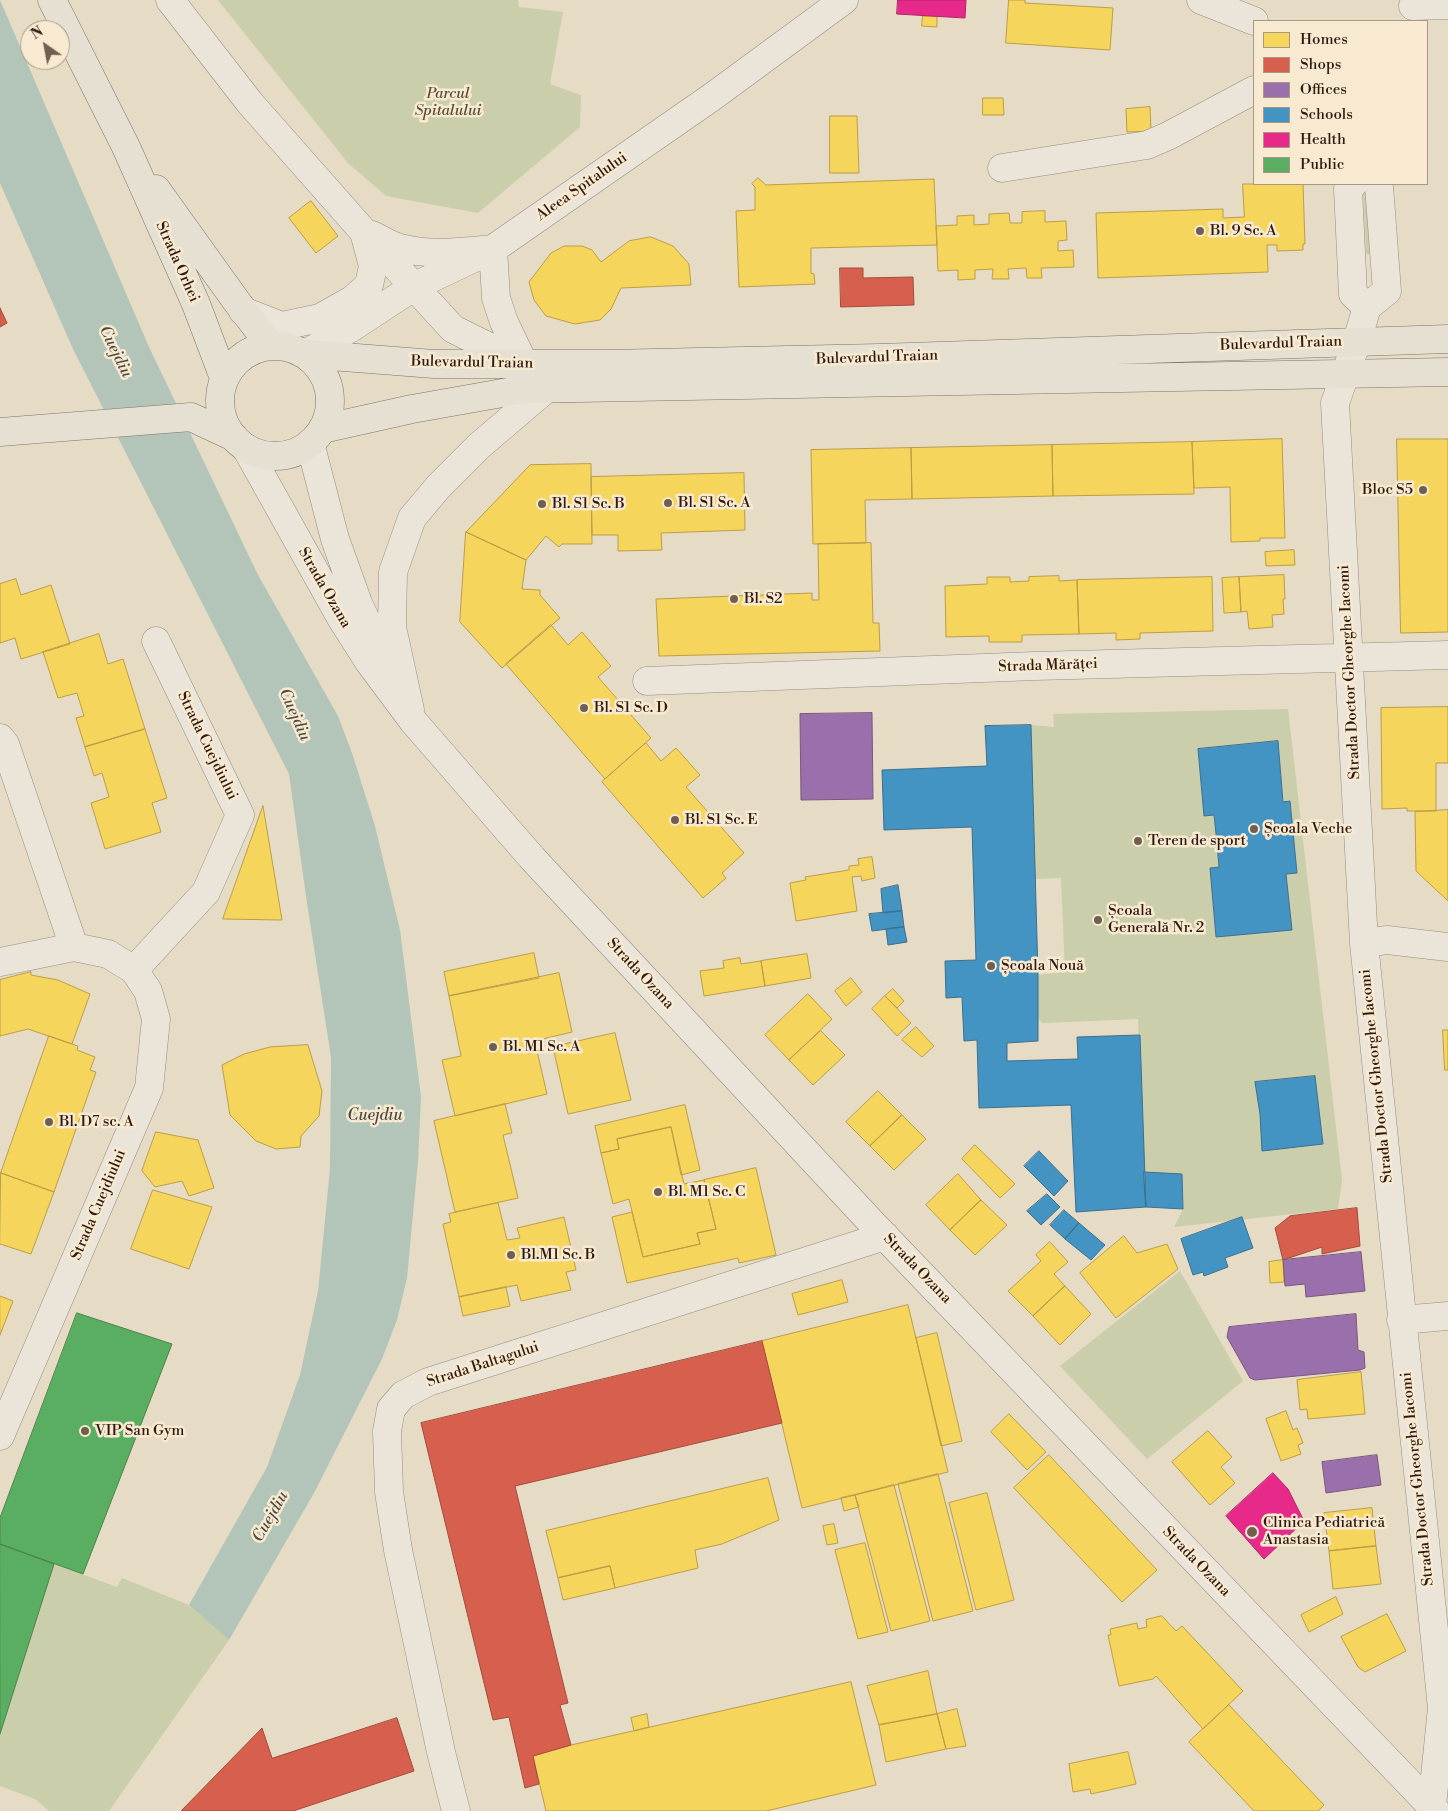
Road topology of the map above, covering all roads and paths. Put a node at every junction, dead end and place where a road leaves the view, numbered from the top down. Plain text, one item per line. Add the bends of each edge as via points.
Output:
1 (52, 0) edge
2 (170, 0) edge
3 (844, 0) edge
4 (1201, 0) edge
5 (1448, 5) edge
6 (1410, 9) edge
7 (1253, 21) edge
8 (1253, 91) edge
9 (126, 147) junction
10 (1002, 168) dead end
11 (1352, 185) edge
12 (1378, 185) edge
13 (363, 231) junction
14 (493, 249) junction
15 (415, 286) junction
16 (1377, 299) junction
17 (243, 311) junction
18 (1448, 339) edge
19 (1357, 341) junction
20 (270, 345) junction
21 (305, 354) junction
22 (524, 364) junction
23 (1448, 372) edge
24 (1345, 374) junction
25 (222, 385) junction
26 (547, 388) junction
27 (191, 417) junction
28 (0, 432) edge
29 (316, 436) junction
30 (240, 442) junction
31 (156, 641) dead end
32 (1448, 655) edge
33 (1349, 657) junction
34 (647, 681) dead end
35 (413, 721) junction
36 (0, 738) edge
37 (1364, 943) junction
38 (74, 947) junction
39 (1448, 947) edge
40 (0, 962) edge
41 (134, 970) junction
42 (885, 1236) junction
43 (1448, 1316) edge
44 (1401, 1320) junction
45 (0, 1436) edge
46 (1434, 1809) edge
47 (456, 1811) edge

1 - 9 main road, Strada Orhei
2 - 13 street via 250,103
3 - 14 street, Aleea Spitalului via 712,97
4 - 7 street
5 - 6 street
8 - 10 street via 1147,145
9 - 17 main road, Strada Orhei
9 - 25 main road, Strada Orhei via 196,304
11 - 16 street via 1348,189 1353,294
12 - 16 street, Strada Doctor Gheorghe Iacomi
13 - 14 street via 399,248 427,253
13 - 15 street
13 - 17 street via 373,266 369,285 352,300 320,318 282,326
14 - 15 street, Aleea Spitalului
14 - 22 street via 496,298
15 - 21 street, Aleea Spitalului
15 - 22 street via 452,328
16 - 19 street, Strada Doctor Gheorghe Iacomi
17 - 20 main road, Strada Orhei
18 - 19 main road, Bulevardul Traian
19 - 22 main road, Bulevardul Traian via 880,358
19 - 24 street, Strada Doctor Gheorghe Iacomi
20 - 21 main road via 296,349
20 - 25 main road via 243,356 232,366
21 - 22 main road, Bulevardul Traian via 434,364
21 - 29 main road via 321,368 329,388 330,409
23 - 24 main road, Bulevardul Traian
24 - 26 main road, Bulevardul Traian
24 - 33 street, Strada Doctor Gheorghe Iacomi via 1334,403
25 - 27 main road
25 - 30 main road via 220,408 225,424
26 - 29 main road, Bulevardul Traian via 421,408
26 - 35 street via 479,446 412,518 393,572 392,628
27 - 28 main road
27 - 30 main road
29 - 30 main road via 299,451 286,455 259,453
29 - 35 street, Strada Ozana via 335,539 358,603
30 - 35 street, Strada Ozana via 341,618
31 - 41 street, Strada Cuejdiului via 240,815 206,892
32 - 33 street, Strada Mărăței
33 - 34 street, Strada Mărăței
33 - 37 street, Strada Doctor Gheorghe Iacomi
35 - 42 street, Strada Ozana via 533,859
36 - 38 street via 5,744
37 - 39 street via 1387,940
37 - 44 street, Strada Doctor Gheorghe Iacomi
38 - 40 street
38 - 41 street, Strada Cuejdiului via 108,954
41 - 45 street, Strada Cuejdiului via 148,991 156,1019 148,1088
42 - 46 street, Strada Ozana
42 - 47 street, Strada Baltagului via 428,1382 403,1395 391,1409 387,1431 389,1492 398,1550
43 - 44 street
44 - 46 street, Strada Doctor Gheorghe Iacomi via 1442,1708

